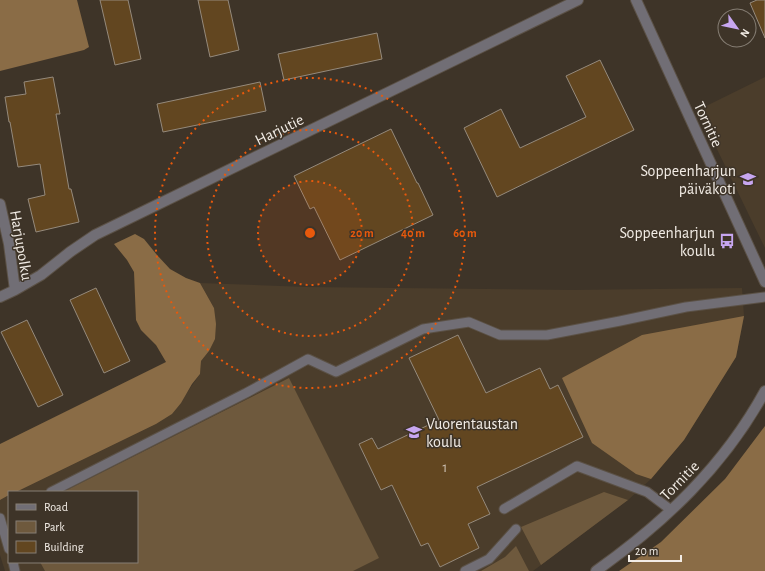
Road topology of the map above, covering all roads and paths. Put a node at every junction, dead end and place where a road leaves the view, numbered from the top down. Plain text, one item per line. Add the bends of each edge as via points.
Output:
1 (578, 0) edge
2 (636, 0) edge
3 (0, 204) edge
4 (765, 282) edge
5 (15, 290) junction
6 (765, 297) edge
7 (0, 298) edge
8 (765, 391) edge
9 (53, 491) edge
10 (504, 509) dead end
11 (671, 510) junction
12 (0, 518) edge
13 (516, 529) dead end
14 (8, 546) edge
15 (466, 571) edge
16 (596, 571) edge

1 - 5 street, Harjutie via 95,235 41,275
2 - 4 street, Tornitie
3 - 5 street, Harjupolku via 10,244
5 - 7 street, Harjutie
6 - 9 lane via 686,307 548,334 500,334 469,322 423,329 336,372 308,359
8 - 11 street, Tornitie via 736,438 700,482
10 - 11 lane via 577,466 647,492
11 - 16 street, Tornitie
12 - 14 lane
13 - 15 lane via 489,559

